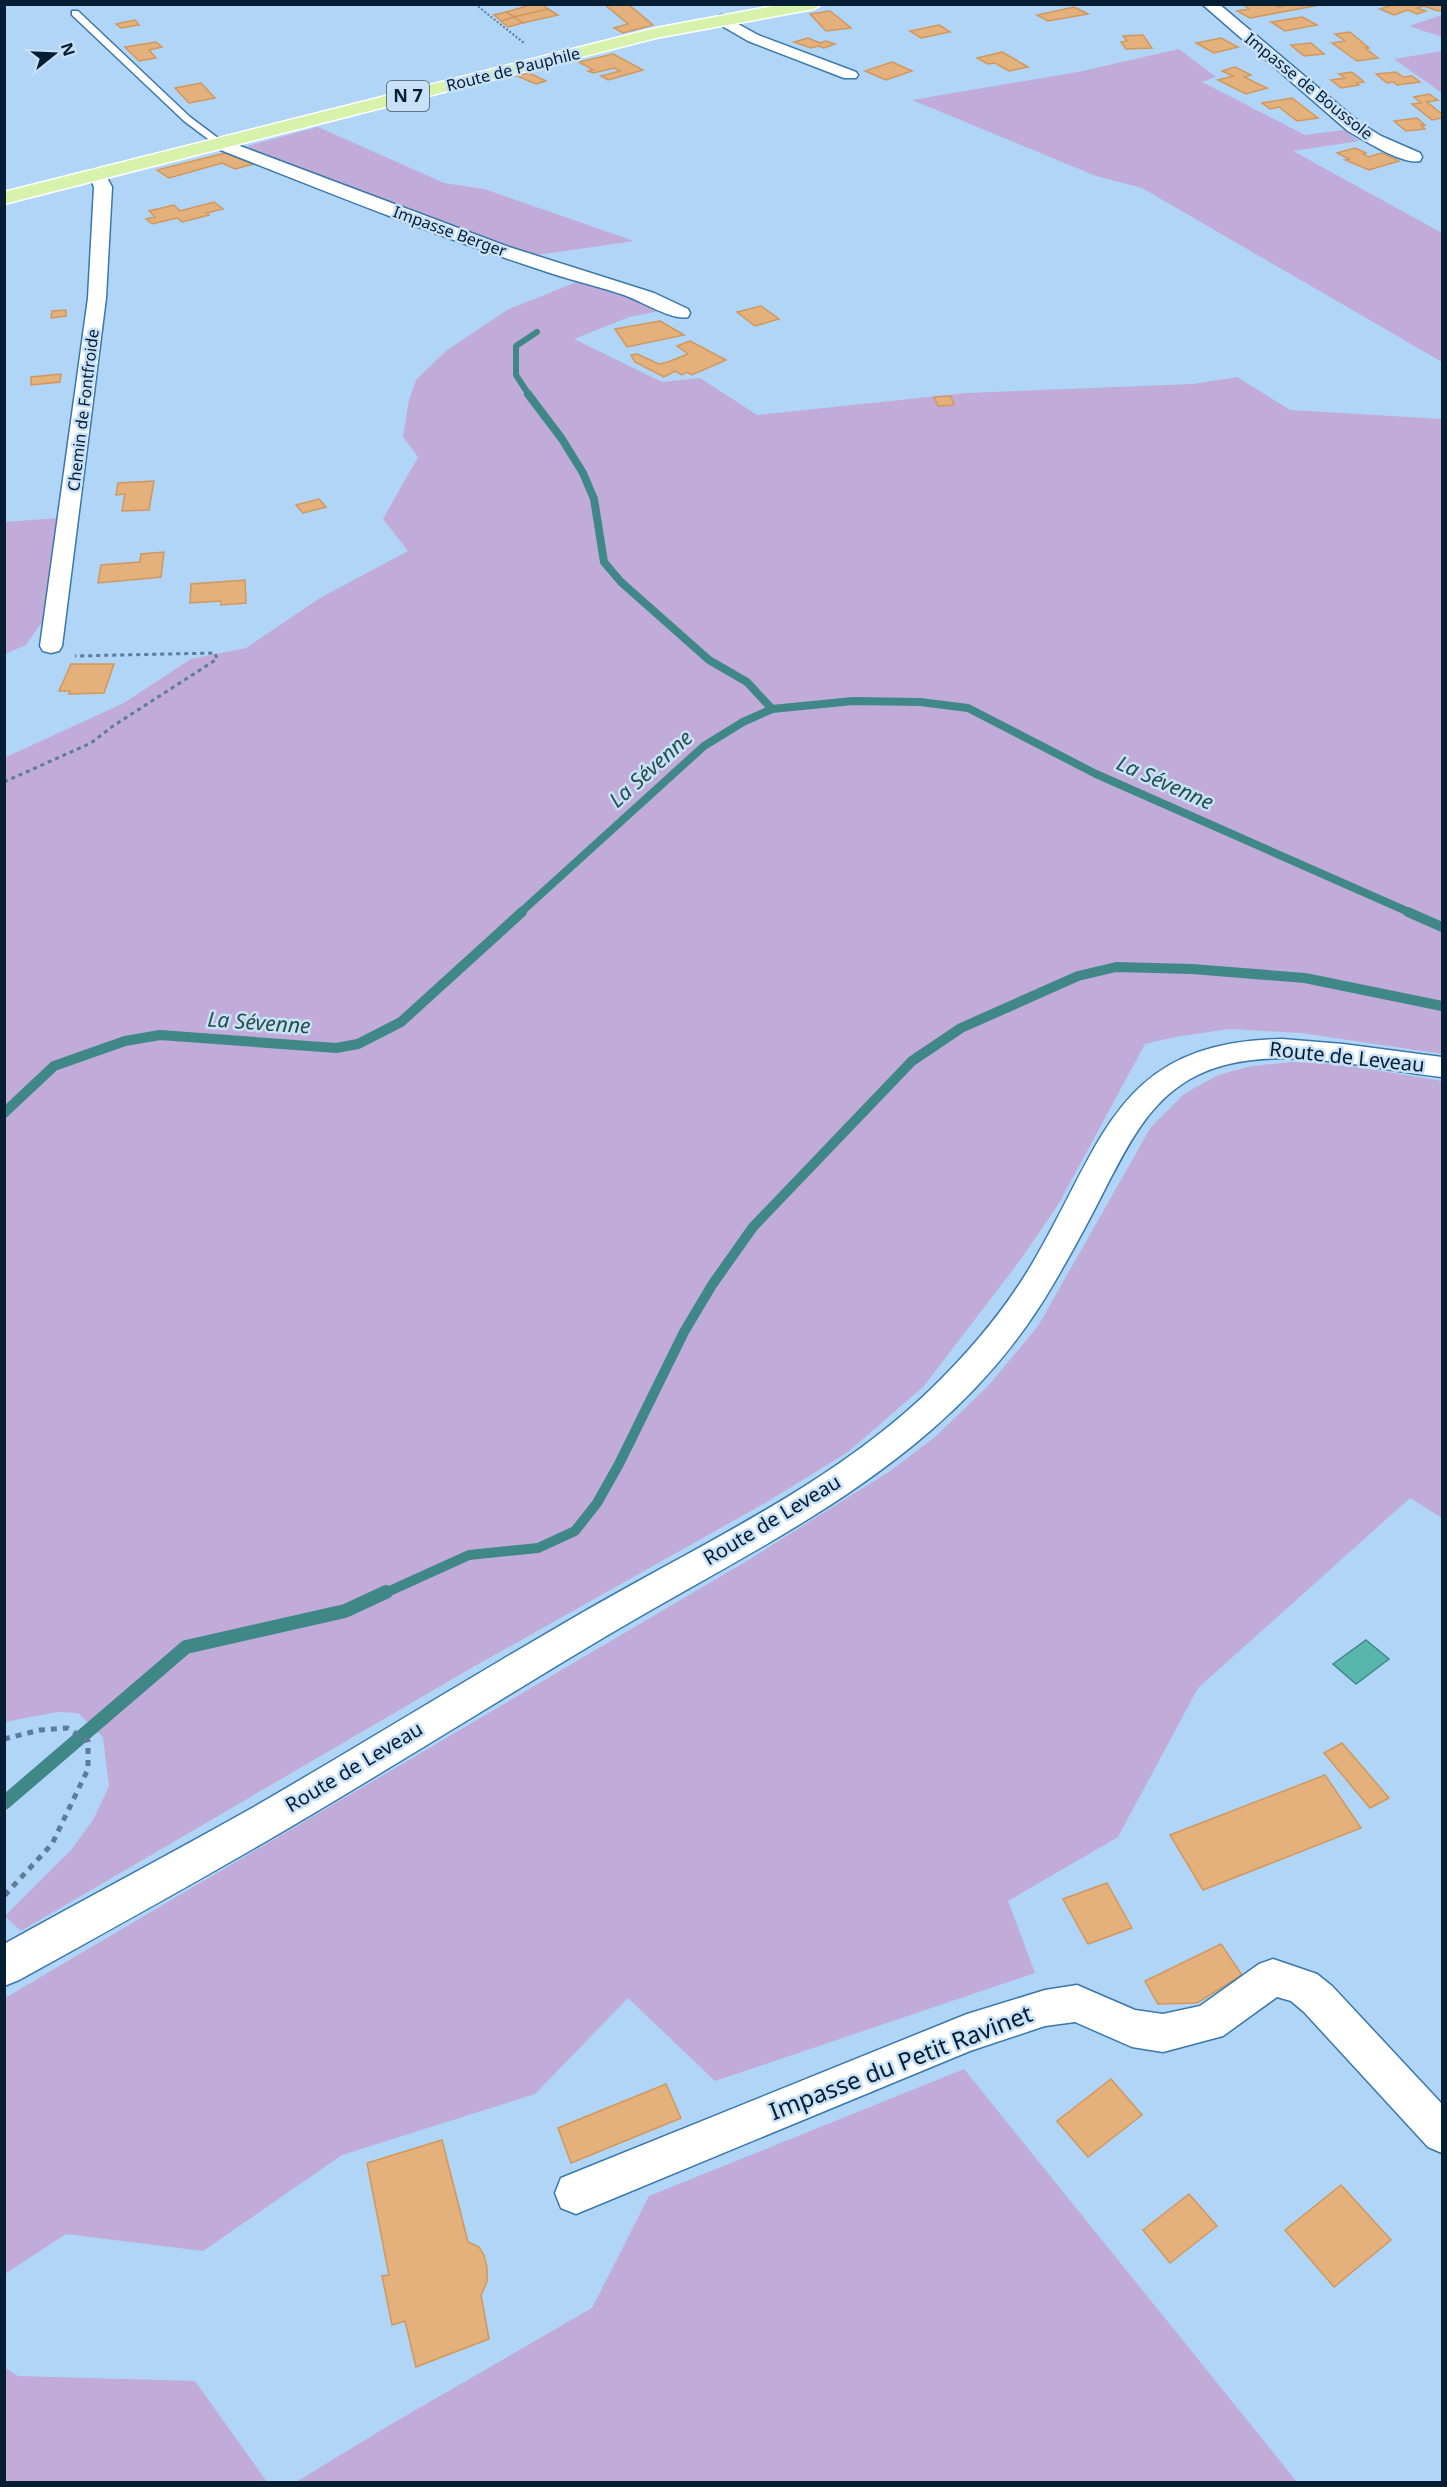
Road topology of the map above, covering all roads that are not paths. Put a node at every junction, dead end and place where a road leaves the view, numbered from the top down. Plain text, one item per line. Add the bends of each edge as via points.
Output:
1 (814, 4) edge
2 (1209, 4) edge
3 (75, 13) dead end
4 (722, 20) junction
5 (850, 75) dead end
6 (219, 143) junction
7 (1414, 157) dead end
8 (97, 174) junction
9 (4, 198) edge
10 (681, 313) dead end
11 (51, 646) road end
12 (1443, 1067) edge
13 (4, 1966) edge
14 (1443, 2133) edge
15 (576, 2193) dead end

1 - 4 main road, Route de Pauphile / N 7
2 - 7 street, Impasse de Boussole via 1354,127
3 - 6 lane via 187,119
4 - 5 street via 753,39
4 - 6 main road, Route de Pauphile / N 7
6 - 8 main road, Route de Pauphile / N 7
6 - 10 street, Impasse Berger via 502,251 664,303
8 - 9 main road, Route de Pauphile / N 7
8 - 11 street, Chemin de Fontfroide via 103,196 97,298
12 - 13 street, Route de Leveau via 1265,1048 1231,1050 1201,1059 1169,1076 1131,1114 1028,1298 982,1359 941,1401 889,1444 755,1533 221,1846
14 - 15 street, Impasse du Petit Ravinet via 1318,1999 1303,1987 1273,1977 1209,2023 1163,2034 1132,2028 1077,2003 1044,2008 967,2033

